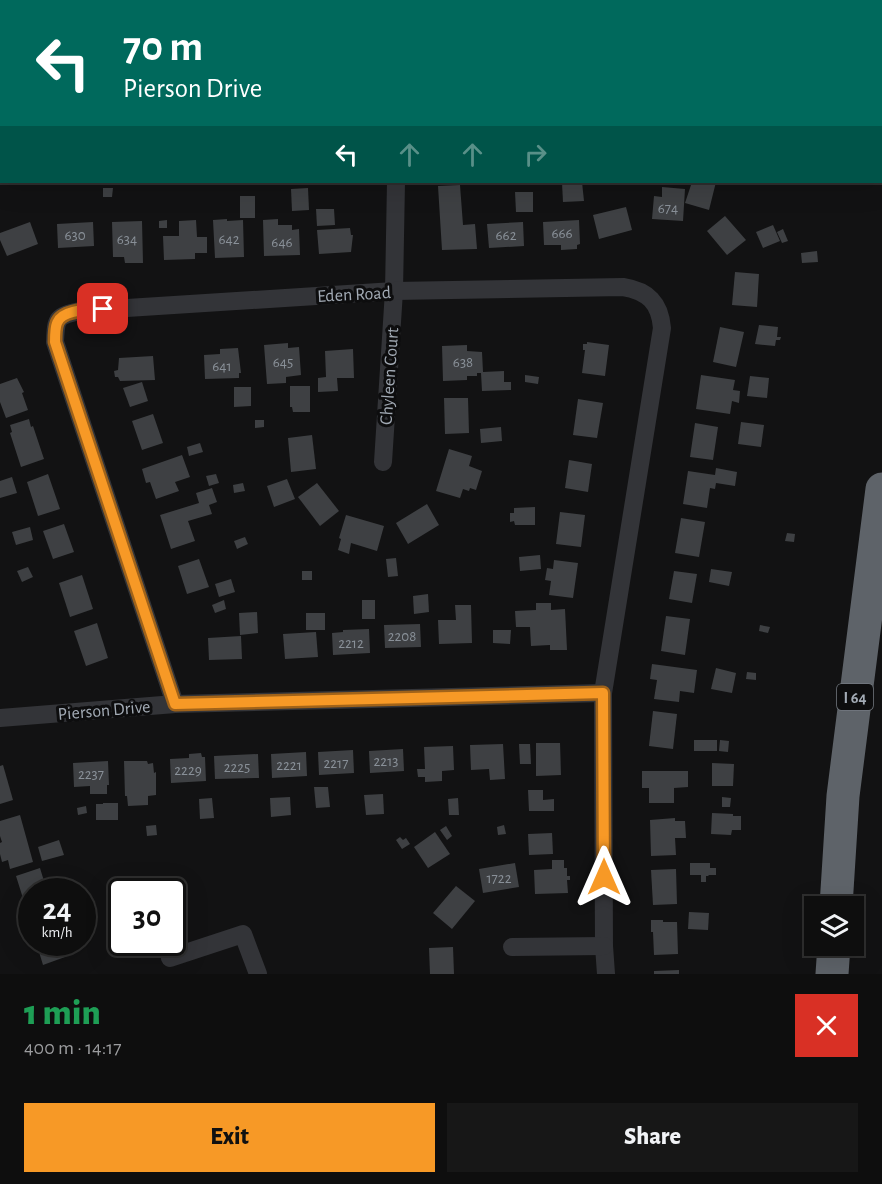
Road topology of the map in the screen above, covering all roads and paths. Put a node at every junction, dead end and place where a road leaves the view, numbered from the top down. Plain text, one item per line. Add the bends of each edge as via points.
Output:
1 (396, 183) edge
2 (394, 291) junction
3 (383, 462) dead end
4 (882, 489) edge
5 (603, 693) junction
6 (175, 704) junction
7 (0, 718) edge
8 (837, 896) edge
9 (604, 946) junction
10 (512, 947) dead end
11 (833, 956) edge
12 (170, 958) dead end
13 (258, 974) edge
14 (606, 974) edge
15 (832, 974) edge

1 - 2 street, Chyleen Court
2 - 3 street, Chyleen Court
2 - 5 street, Eden Road via 623,287 649,297 661,315
2 - 6 street, Eden Road via 80,311 65,314 56,324 55,342
4 - 8 highway, I 64 via 843,796
5 - 6 street, Pierson Drive
5 - 9 street, Eden Road
6 - 7 street, Pierson Drive
9 - 10 street
9 - 14 street, Eden Road
11 - 15 highway
12 - 13 street via 243,934

